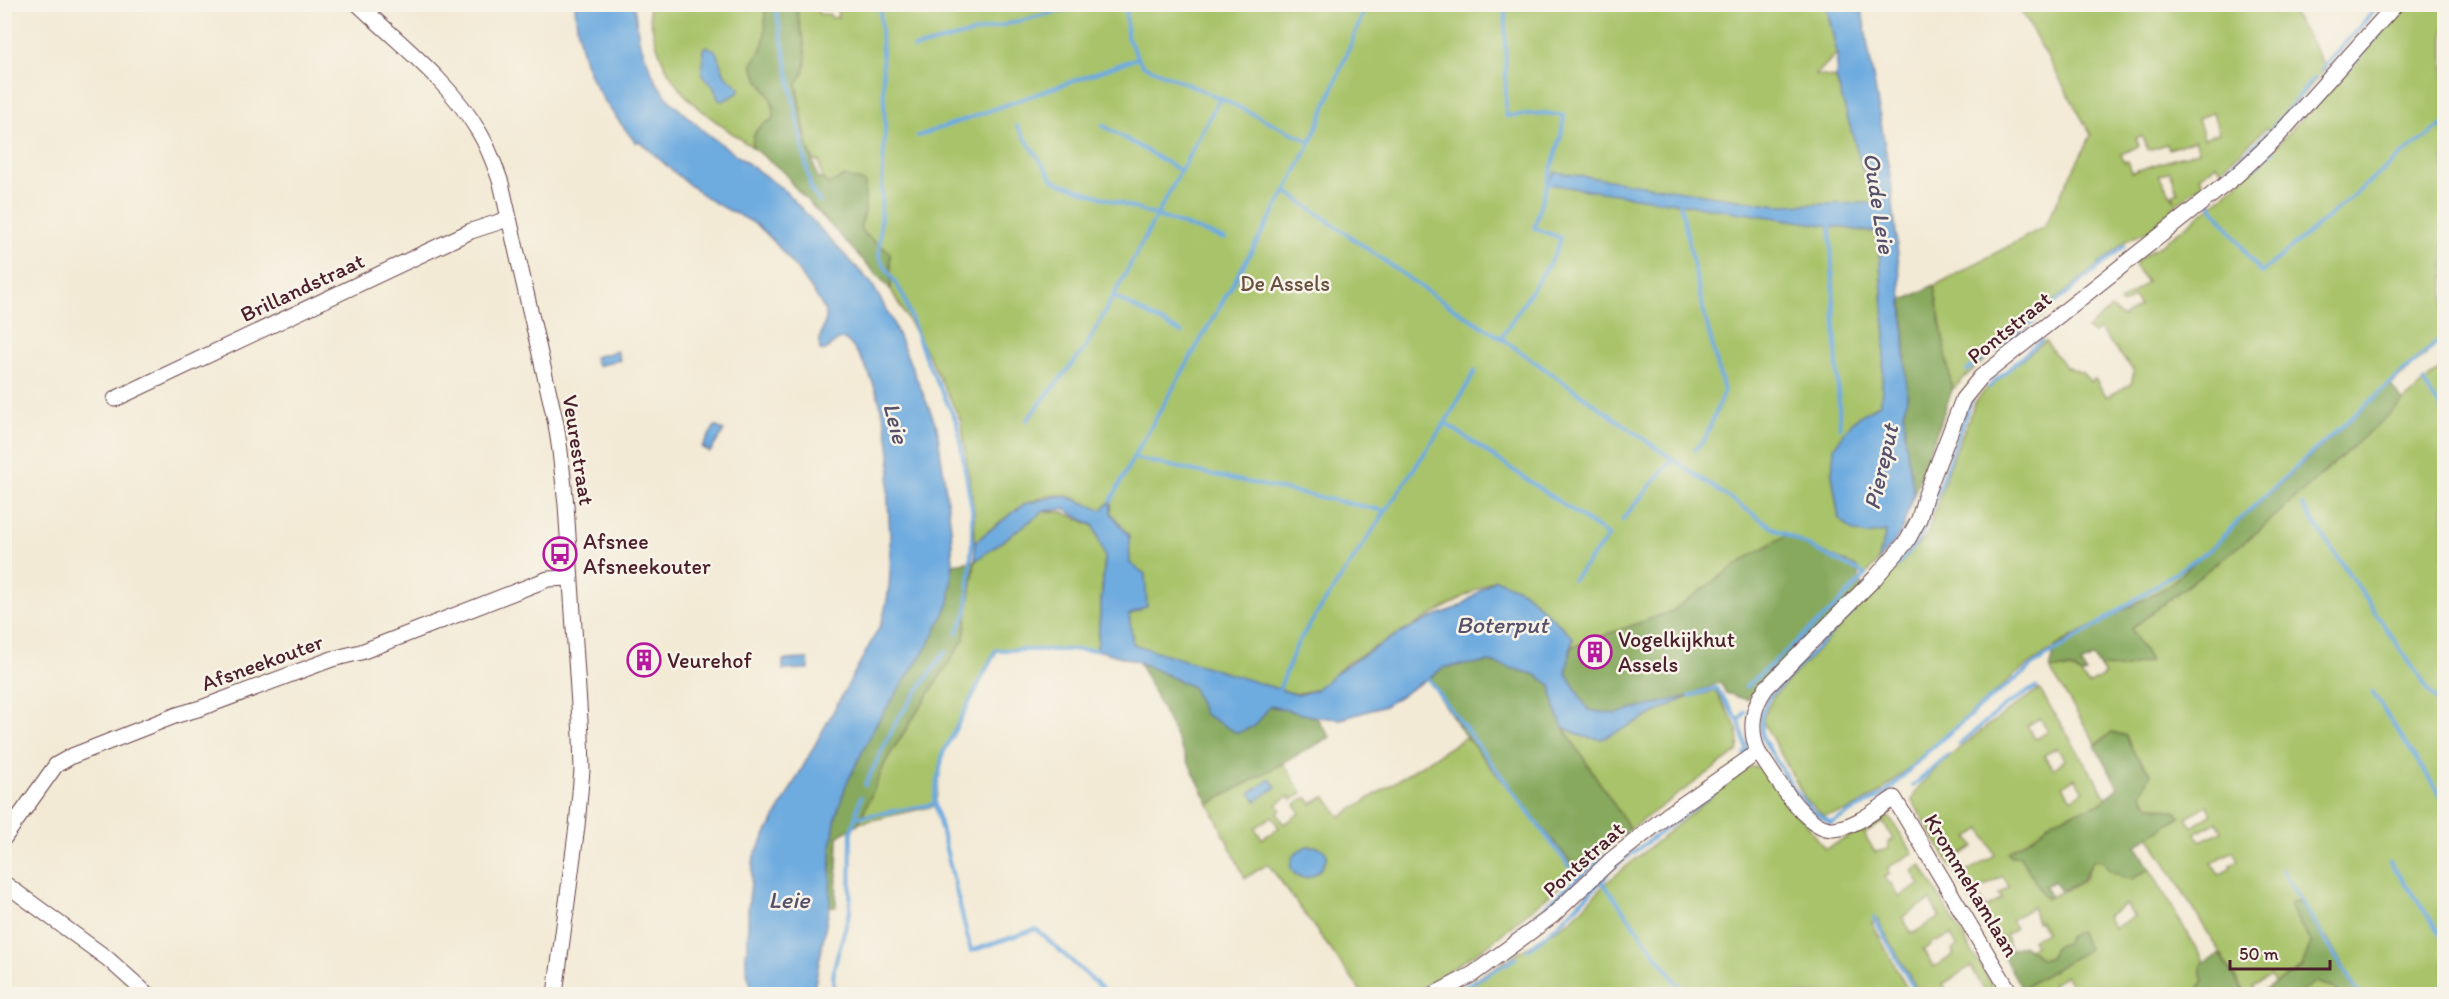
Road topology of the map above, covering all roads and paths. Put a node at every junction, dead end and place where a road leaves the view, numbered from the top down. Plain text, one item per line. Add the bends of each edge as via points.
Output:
1 (358, 4) edge
2 (2396, 4) edge
3 (508, 219) junction
4 (115, 399) dead end
5 (570, 578) junction
6 (1758, 752) junction
7 (1894, 798) joint
8 (4, 838) edge
9 (4, 883) edge
10 (147, 994) edge
11 (555, 994) edge
12 (1435, 994) edge
13 (2011, 994) edge

1 - 3 street, Veurestraat via 443,85 470,118 489,150
2 - 6 street, Pontstraat via 2276,138 2237,175 1982,377 1963,399 1919,519 1907,541 1758,698 1753,720
3 - 4 street, Brillandstraat via 471,231
3 - 5 street, Veurestraat via 556,424
5 - 8 street, Afsneekouter via 548,579 72,756 56,765
5 - 11 street, Veurestraat via 582,770
6 - 7 street, Pontstraat via 1802,811 1821,827 1844,827
6 - 12 street, Pontstraat via 1611,860 1552,916 1473,974
7 - 13 street, Krommehamlaan
9 - 10 street via 108,959

